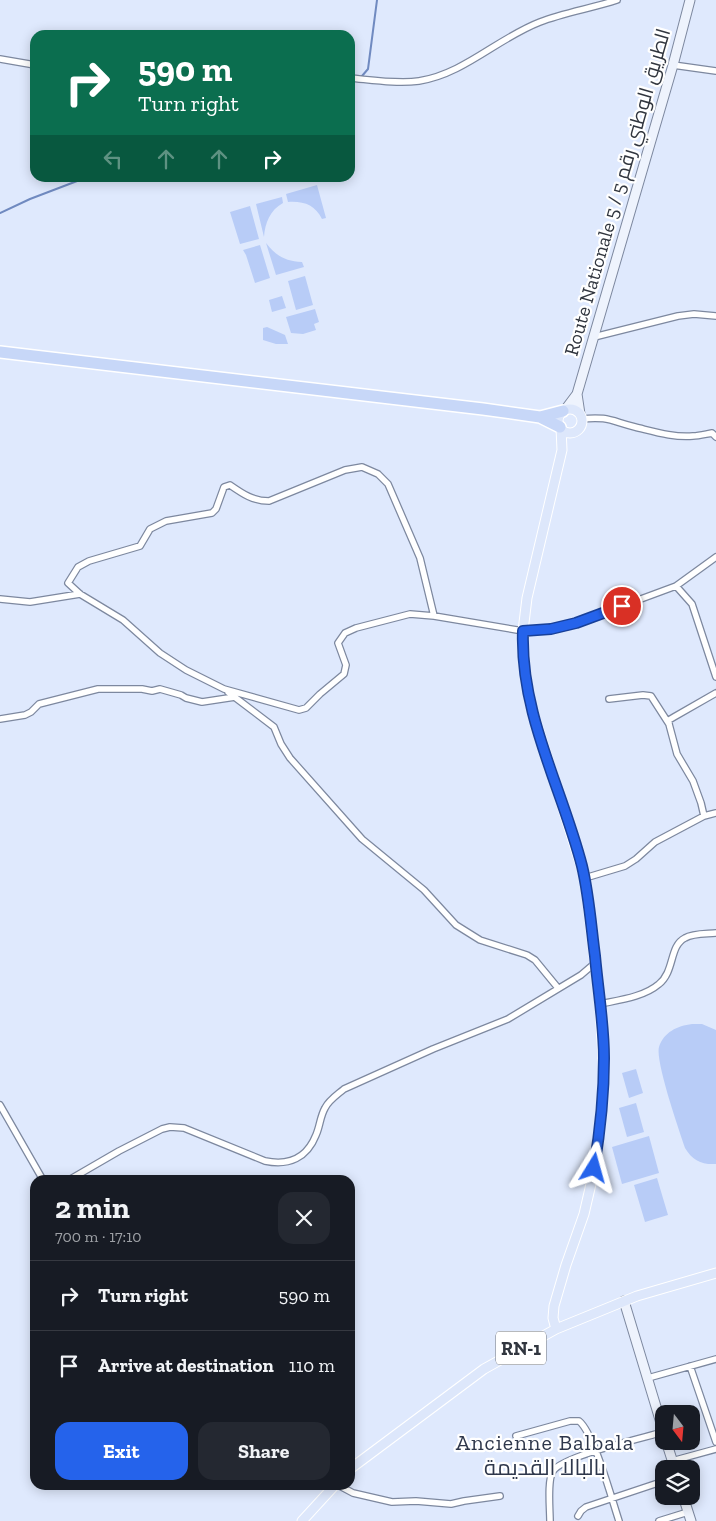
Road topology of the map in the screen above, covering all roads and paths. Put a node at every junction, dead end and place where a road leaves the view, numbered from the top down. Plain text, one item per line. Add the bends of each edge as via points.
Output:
1 (617, 0) edge
2 (690, 0) edge
3 (0, 59) edge
4 (30, 64) edge
5 (673, 65) junction
6 (716, 71) edge
7 (355, 78) edge
8 (716, 316) edge
9 (594, 337) junction
10 (0, 352) edge
11 (577, 394) junction
12 (564, 410) junction
13 (540, 417) junction
14 (581, 417) junction
15 (560, 427) junction
16 (577, 430) junction
17 (716, 437) edge
18 (562, 450) junction
19 (716, 557) edge
20 (676, 586) junction
21 (80, 594) junction
22 (0, 599) edge
23 (434, 616) junction
24 (523, 631) junction
25 (716, 677) edge
26 (224, 689) junction
27 (716, 692) edge
28 (235, 697) junction
29 (609, 699) dead end
30 (0, 719) edge
31 (669, 724) junction
32 (716, 814) edge
33 (704, 816) junction
34 (585, 878) junction
35 (716, 933) edge
36 (595, 963) junction
37 (558, 988) junction
38 (600, 1004) junction
39 (0, 1105) edge
40 (40, 1175) edge
41 (78, 1175) edge
42 (716, 1273) edge
43 (624, 1301) junction
44 (556, 1329) junction
45 (716, 1359) edge
46 (690, 1366) junction
47 (648, 1378) junction
48 (656, 1405) edge
49 (655, 1435) edge
50 (516, 1436) dead end
51 (716, 1442) edge
52 (716, 1449) edge
53 (596, 1451) junction
54 (687, 1460) edge
55 (355, 1465) edge
56 (655, 1484) edge
57 (331, 1490) edge
58 (347, 1490) edge
59 (500, 1496) dead end
60 (612, 1498) junction
61 (578, 1516) dead end
62 (690, 1516) edge
63 (302, 1521) edge
64 (550, 1521) edge
65 (619, 1521) edge
66 (660, 1521) edge

1 - 7 street via 540,22 444,74 419,81
2 - 5 main road, Route Nationale 5 / الطريق الوطني رقم 5
3 - 4 street
5 - 6 street
5 - 9 main road, Route Nationale 5 / الطريق الوطني رقم 5
8 - 9 street via 678,316
9 - 11 main road, Route Nationale 5 / الطريق الوطني رقم 5
10 - 13 highway
11 - 12 main road
11 - 14 main road
12 - 13 highway
12 - 14 main road via 574,409
12 - 15 main road via 558,420
13 - 15 highway
14 - 16 main road
14 - 17 street via 607,418 665,433 693,436 712,433
15 - 16 main road via 568,432
15 - 18 main road
16 - 18 main road
18 - 24 main road via 528,589
19 - 20 street
20 - 24 street via 576,623
20 - 25 street via 692,604
21 - 22 street via 30,602
21 - 23 street via 68,583 78,567 140,546 150,528 166,521 212,513 224,487 230,485 246,497 269,501 345,470 362,467 378,474 388,484 420,558
21 - 26 street via 123,620 160,653
23 - 24 street
23 - 26 street via 410,614 345,633 338,643 346,664 345,672 306,708 291,709
24 - 34 main road via 524,668 530,703
26 - 28 street
27 - 31 street via 674,716
28 - 30 street via 202,702 160,689 98,689 40,704 26,715
28 - 37 street via 274,727 290,758 362,838 424,890 456,925 480,940 527,955
29 - 31 street via 651,696
31 - 33 street via 677,754 692,781
32 - 33 street
33 - 34 street via 649,845 630,863
34 - 36 main road
35 - 38 street via 686,937 678,942 668,975 659,984 635,996
36 - 37 street
36 - 38 main road
37 - 41 street via 508,1019 344,1089 325,1108 317,1133 305,1152 288,1162 265,1161 184,1128 170,1127
38 - 44 main road via 604,1076 597,1152 586,1207 554,1306
39 - 40 street
42 - 43 main road, RN-1
43 - 44 main road, RN-1
43 - 47 main road
44 - 55 main road, RN-1 via 484,1369
45 - 46 street
46 - 47 street
46 - 51 street
47 - 48 main road
49 - 53 street
50 - 53 street via 579,1421
52 - 54 street
53 - 60 street
53 - 64 street via 553,1470
56 - 60 street
57 - 63 main road
58 - 59 street via 392,1502 451,1504
60 - 61 street via 586,1507
60 - 65 street
62 - 66 street

